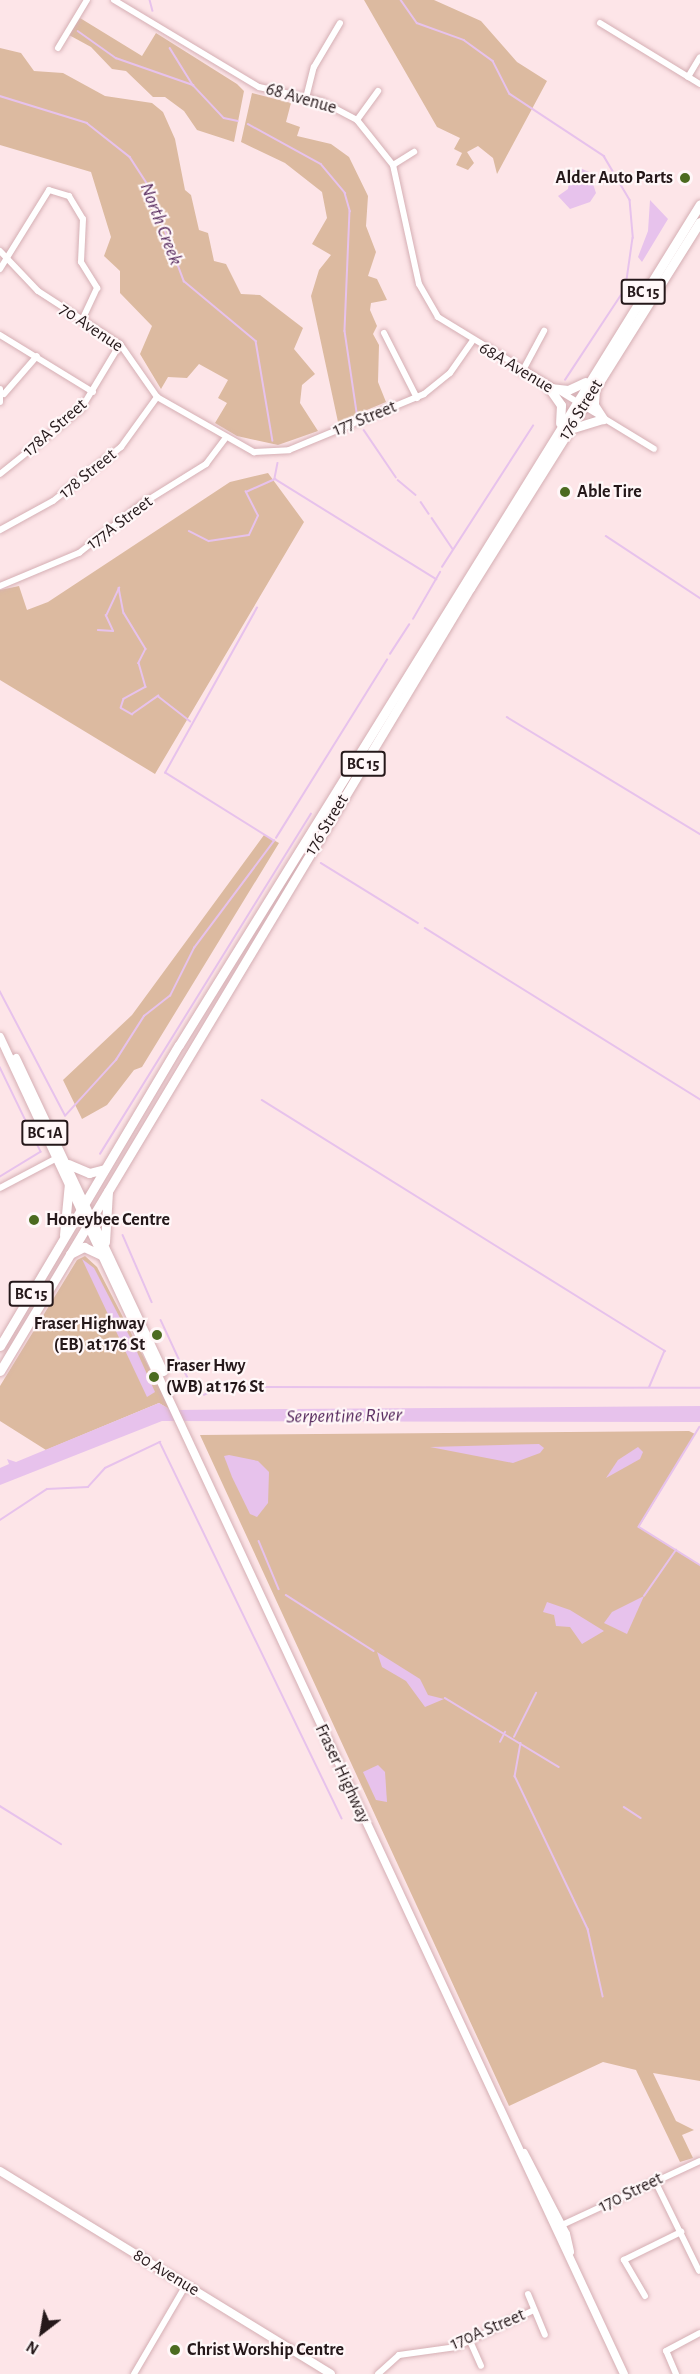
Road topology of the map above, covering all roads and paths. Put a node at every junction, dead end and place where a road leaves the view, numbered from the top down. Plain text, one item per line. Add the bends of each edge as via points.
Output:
1 (87, 0) edge
2 (114, 0) edge
3 (340, 23) dead end
4 (600, 23) dead end
5 (58, 48) dead end
6 (700, 57) edge
7 (688, 77) junction
8 (700, 84) edge
9 (378, 90) dead end
10 (306, 98) junction
11 (357, 120) junction
12 (414, 152) dead end
13 (393, 165) junction
14 (700, 204) edge
15 (700, 222) edge
16 (0, 251) edge
17 (7, 258) junction
18 (0, 269) edge
19 (82, 320) junction
20 (544, 331) dead end
21 (384, 333) dead end
22 (0, 335) edge
23 (472, 342) junction
24 (120, 344) junction
25 (37, 356) junction
26 (522, 372) junction
27 (587, 381) junction
28 (596, 386) junction
29 (549, 388) junction
30 (2, 391) edge
31 (93, 392) junction
32 (157, 397) junction
33 (417, 398) junction
34 (0, 402) edge
35 (578, 405) junction
36 (603, 419) junction
37 (564, 428) junction
38 (225, 439) junction
39 (237, 447) joint
40 (654, 449) dead end
41 (0, 474) edge
42 (0, 530) edge
43 (0, 586) edge
44 (0, 1031) edge
45 (0, 1037) edge
46 (25, 1083) junction
47 (57, 1158) junction
48 (68, 1164) junction
49 (105, 1169) junction
50 (69, 1183) junction
51 (109, 1187) junction
52 (0, 1188) edge
53 (84, 1205) junction
54 (90, 1219) junction
55 (62, 1241) junction
56 (105, 1242) junction
57 (69, 1254) junction
58 (105, 1257) junction
59 (0, 1347) edge
60 (0, 1371) edge
61 (175, 1406) junction
62 (513, 2138) junction
63 (700, 2161) edge
64 (0, 2171) edge
65 (533, 2181) junction
66 (656, 2181) junction
67 (551, 2201) junction
68 (562, 2225) junction
69 (681, 2232) junction
70 (572, 2265) junction
71 (699, 2271) edge
72 (186, 2285) junction
73 (528, 2294) dead end
74 (645, 2296) dead end
75 (534, 2310) junction
76 (700, 2333) edge
77 (545, 2335) dead end
78 (470, 2341) junction
79 (481, 2366) dead end
80 (134, 2374) edge
81 (331, 2374) edge
82 (378, 2374) edge
83 (624, 2374) edge
84 (676, 2374) edge

1 - 5 street
2 - 10 street, 68 Avenue via 259,87
3 - 10 street via 314,66
4 - 7 street
6 - 7 street
7 - 8 street
9 - 11 street
10 - 11 street, 68 Avenue
11 - 13 street, 68 Avenue
12 - 13 street
13 - 23 street, 68 Avenue via 422,292 442,321
14 - 27 highway, BC 15
15 - 28 highway, 176 Street / BC 15
16 - 17 street, 70 Avenue
17 - 18 street
17 - 19 street, 70 Avenue via 38,291
17 - 19 street via 49,190 55,187 74,200 83,219 81,262 97,293
19 - 24 street, 70 Avenue
20 - 26 street
21 - 33 street
22 - 25 street
23 - 26 street, 68A Avenue
23 - 33 street, 177 Street via 450,374
24 - 31 street, 178A Street
24 - 32 street, 70 Avenue
25 - 30 street
25 - 31 street
26 - 29 street, 68A Avenue
27 - 29 highway via 568,390
27 - 35 highway, BC 15
28 - 35 highway, 176 Street / BC 15
28 - 36 highway via 594,405
29 - 35 street, 68A Avenue
29 - 37 highway via 561,405
30 - 34 street
31 - 41 street, 178A Street via 81,409
32 - 38 street, 70 Avenue
32 - 42 street, 178 Street via 121,447 53,501
33 - 39 street, 177 Street via 289,450 266,454
35 - 36 street, 68A Avenue
35 - 37 highway, 176 Street / BC 15
36 - 37 highway
36 - 40 street, 68A Avenue
37 - 49 highway, BC 15
37 - 51 highway, 176 Street / BC 15
38 - 39 street, 70 Avenue
38 - 43 street, 177A Street via 206,464 140,505 79,553
44 - 46 main road, Fraser Highway
45 - 46 main road, Fraser Highway / BC 1A
46 - 47 main road, Fraser Highway / BC 1A
46 - 48 main road, Fraser Highway / BC 1A
46 - 53 main road
47 - 50 main road, Fraser Highway / BC 1A
47 - 52 street
48 - 49 highway via 88,1173
48 - 53 main road, Fraser Highway / BC 1A
49 - 53 highway, BC 15
50 - 53 main road, Fraser Highway / BC 1A
50 - 55 highway
51 - 54 highway, 176 Street / BC 15
51 - 56 highway
53 - 54 main road, Fraser Highway / BC 1A
53 - 55 highway, BC 15
54 - 56 main road, Fraser Highway
54 - 57 highway, 176 Street / BC 15
54 - 58 main road, Fraser Highway
55 - 59 highway, BC 15
56 - 61 main road, Fraser Highway via 158,1351
57 - 58 highway via 84,1247
57 - 60 highway, 176 Street / BC 15
58 - 61 main road, Fraser Highway
61 - 62 main road, Fraser Highway
62 - 65 main road, Fraser Highway
62 - 67 main road, Fraser Highway
63 - 66 street, 170 Street
64 - 72 main road, 80 Avenue
65 - 67 main road
65 - 70 main road, Fraser Highway
66 - 68 street, 170 Street
66 - 69 street
67 - 68 main road, Fraser Highway
68 - 70 main road, Fraser Highway
69 - 71 street
69 - 74 street via 624,2260
70 - 83 main road, Fraser Highway
72 - 80 street
72 - 81 main road, 80 Avenue
73 - 75 street
75 - 77 street
75 - 78 street, 170A Street
76 - 84 street via 666,2350
78 - 79 street
78 - 82 street, 170A Street via 400,2355

